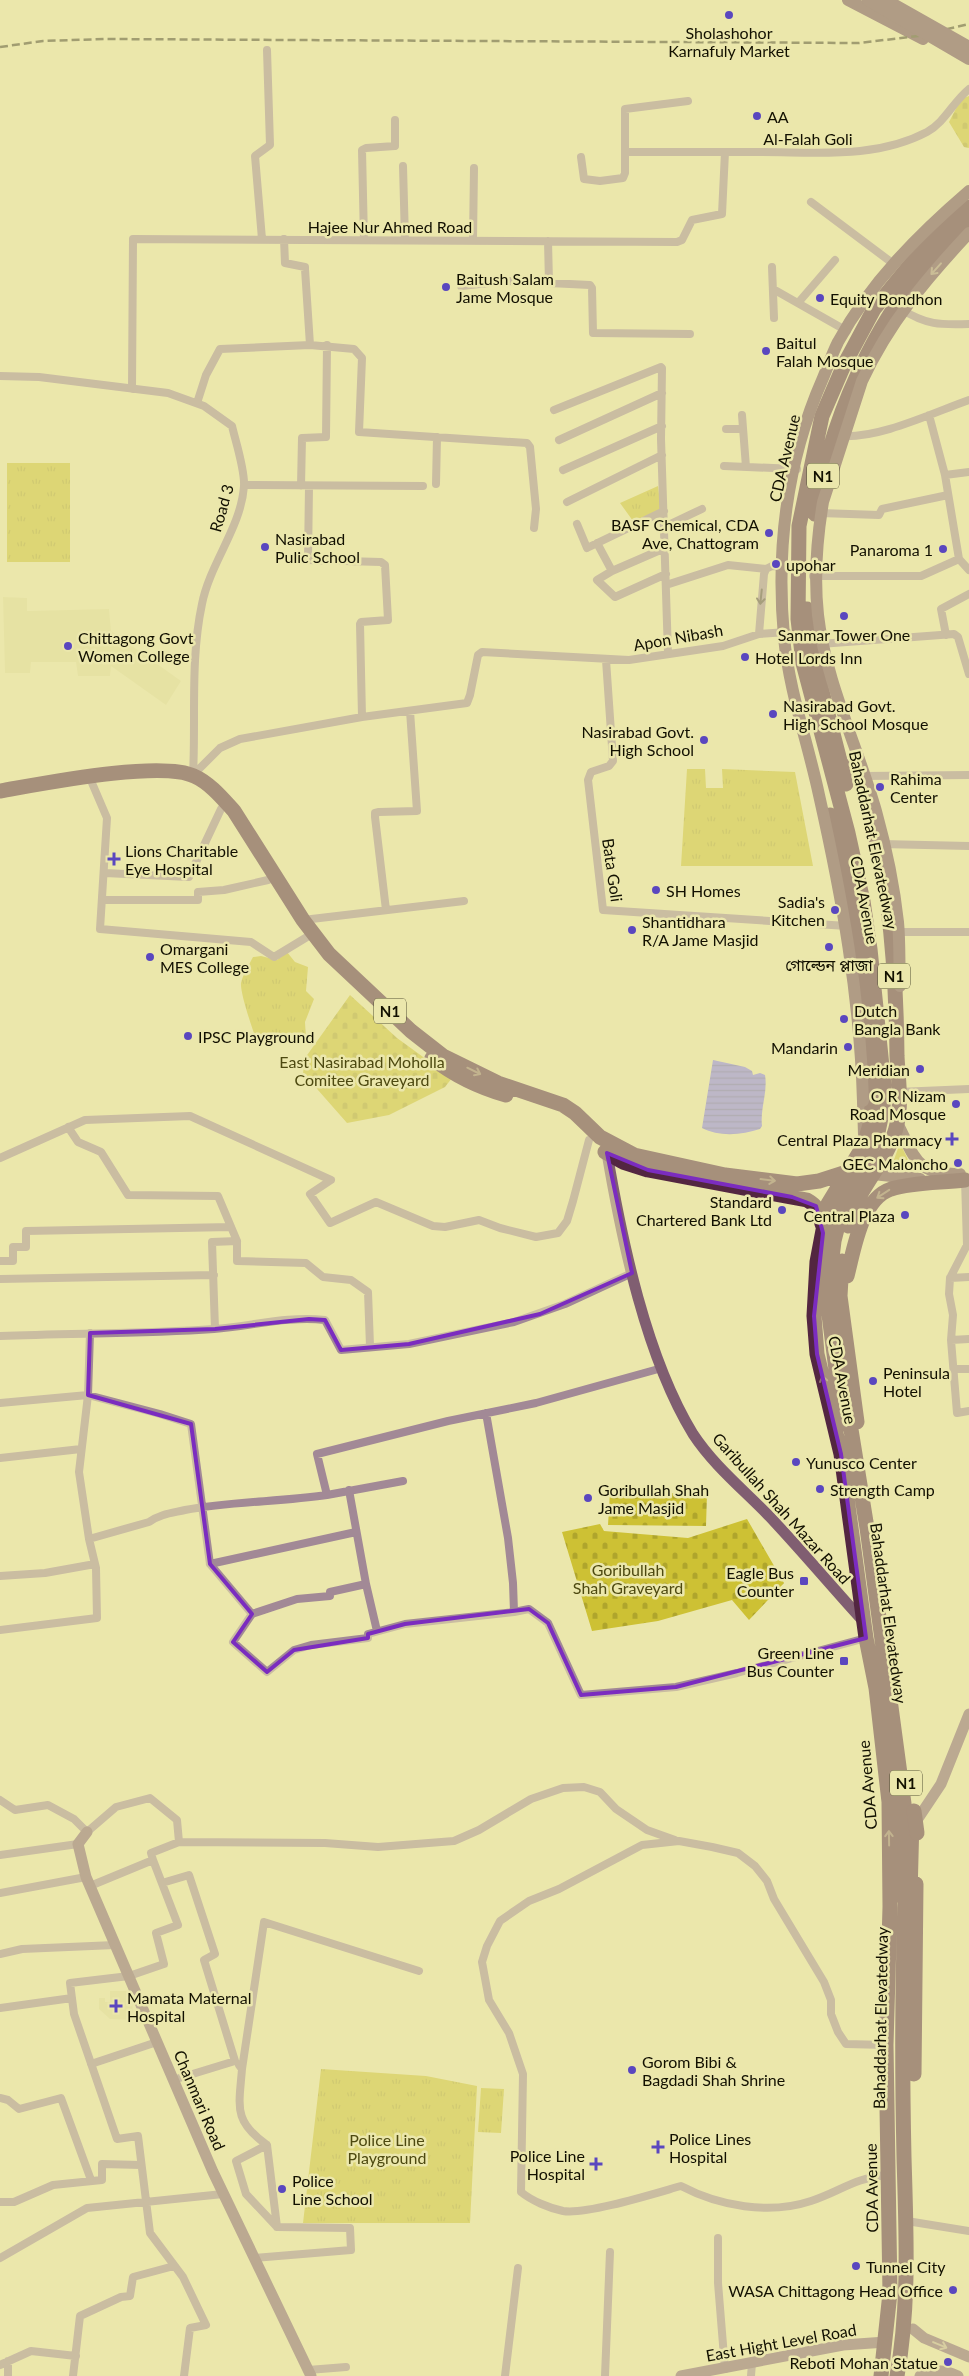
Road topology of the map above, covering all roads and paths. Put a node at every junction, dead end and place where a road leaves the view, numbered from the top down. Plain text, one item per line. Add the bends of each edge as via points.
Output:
1 (848, 0) edge
2 (868, 0) edge
3 (886, 0) edge
4 (896, 0) edge
5 (969, 42) edge
6 (969, 46) edge
7 (267, 50) dead end
8 (969, 59) edge
9 (969, 64) edge
10 (969, 89) edge
11 (688, 102) dead end
12 (395, 120) dead end
13 (625, 152) junction
14 (725, 152) junction
15 (581, 157) dead end
16 (403, 166) dead end
17 (474, 168) dead end
18 (969, 192) edge
19 (811, 202) dead end
20 (969, 207) edge
21 (969, 215) edge
22 (969, 223) edge
23 (969, 233) edge
24 (262, 239) junction
25 (284, 239) junction
26 (364, 240) junction
27 (405, 240) junction
28 (473, 240) junction
29 (548, 241) junction
30 (835, 260) dead end
31 (895, 265) junction
32 (772, 266) dead end
33 (549, 283) junction
34 (461, 286) dead end
35 (773, 288) junction
36 (798, 303) junction
37 (897, 307) junction
38 (774, 318) dead end
39 (969, 324) edge
40 (848, 331) junction
41 (690, 334) dead end
42 (310, 345) junction
43 (328, 345) junction
44 (0, 376) edge
45 (132, 389) junction
46 (662, 394) junction
47 (969, 400) edge
48 (197, 403) junction
49 (554, 410) dead end
50 (742, 415) dead end
51 (929, 416) junction
52 (662, 426) junction
53 (743, 429) junction
54 (726, 430) dead end
55 (834, 435) junction
56 (437, 437) junction
57 (559, 440) dead end
58 (662, 455) junction
59 (724, 466) dead end
60 (746, 467) junction
61 (797, 469) junction
62 (563, 470) dead end
63 (969, 472) edge
64 (945, 475) junction
65 (436, 484) dead end
66 (244, 485) junction
67 (305, 486) junction
68 (423, 486) dead end
69 (948, 495) junction
70 (567, 502) dead end
71 (702, 509) dead end
72 (664, 511) junction
73 (815, 512) junction
74 (577, 524) dead end
75 (664, 527) junction
76 (534, 528) dead end
77 (597, 544) junction
78 (665, 548) junction
79 (959, 560) junction
80 (786, 567) junction
81 (766, 569) junction
82 (969, 570) edge
83 (612, 571) junction
84 (666, 574) junction
85 (811, 576) junction
86 (666, 585) junction
87 (969, 594) edge
88 (790, 631) junction
89 (759, 634) junction
90 (950, 634) junction
91 (818, 644) junction
92 (668, 654) junction
93 (606, 660) junction
94 (969, 674) edge
95 (410, 711) junction
96 (362, 718) junction
97 (194, 775) junction
98 (969, 775) edge
99 (859, 776) junction
100 (92, 783) junction
101 (0, 791) edge
102 (0, 797) edge
103 (222, 809) junction
104 (877, 844) junction
105 (969, 846) edge
106 (104, 874) junction
107 (268, 880) junction
108 (103, 900) junction
109 (464, 901) dead end
110 (386, 910) junction
111 (300, 922) junction
112 (854, 927) junction
113 (891, 932) junction
114 (969, 932) edge
115 (307, 937) junction
116 (897, 1031) junction
117 (969, 1089) edge
118 (898, 1092) junction
119 (898, 1123) junction
120 (68, 1128) junction
121 (589, 1140) junction
122 (864, 1145) junction
123 (606, 1153) junction
124 (0, 1158) edge
125 (847, 1172) junction
126 (873, 1174) junction
127 (968, 1179) edge
128 (231, 1227) junction
129 (823, 1233) junction
130 (236, 1242) junction
131 (0, 1261) edge
132 (632, 1273) junction
133 (214, 1275) junction
134 (969, 1277) edge
135 (950, 1278) junction
136 (0, 1280) edge
137 (840, 1296) junction
138 (215, 1329) junction
139 (90, 1333) junction
140 (0, 1336) edge
141 (969, 1338) edge
142 (951, 1340) junction
143 (370, 1346) junction
144 (662, 1368) junction
145 (954, 1369) junction
146 (969, 1369) edge
147 (88, 1395) junction
148 (0, 1403) edge
149 (969, 1411) edge
150 (486, 1413) junction
151 (81, 1449) junction
152 (0, 1458) edge
153 (403, 1481) dead end
154 (348, 1490) junction
155 (327, 1495) junction
156 (202, 1507) junction
157 (877, 1528) dead end
158 (356, 1532) junction
159 (89, 1539) junction
160 (95, 1564) junction
161 (210, 1564) junction
162 (0, 1576) edge
163 (366, 1584) junction
164 (514, 1612) junction
165 (252, 1614) junction
166 (864, 1622) junction
167 (0, 1630) edge
168 (377, 1631) junction
169 (866, 1638) junction
170 (969, 1717) edge
171 (0, 1800) edge
172 (914, 1823) junction
173 (87, 1832) junction
174 (679, 1841) junction
175 (179, 1842) junction
176 (78, 1844) junction
177 (0, 1855) edge
178 (153, 1860) junction
179 (88, 1881) junction
180 (162, 1884) junction
181 (0, 1893) edge
182 (115, 1945) junction
183 (0, 1954) edge
184 (419, 1971) dead end
185 (129, 1976) junction
186 (72, 1998) junction
187 (0, 2008) edge
188 (157, 2042) junction
189 (886, 2045) junction
190 (235, 2061) junction
191 (91, 2064) junction
192 (242, 2068) junction
193 (173, 2080) junction
194 (0, 2098) edge
195 (268, 2145) junction
196 (141, 2165) junction
197 (887, 2175) junction
198 (91, 2180) junction
199 (223, 2194) junction
200 (913, 2200) junction
201 (0, 2202) edge
202 (145, 2202) junction
203 (913, 2222) junction
204 (277, 2227) junction
205 (969, 2231) edge
206 (906, 2236) junction
207 (718, 2238) dead end
208 (610, 2252) dead end
209 (0, 2258) edge
210 (254, 2258) junction
211 (174, 2266) junction
212 (518, 2268) dead end
213 (913, 2329) junction
214 (886, 2342) junction
215 (76, 2356) junction
216 (969, 2357) edge
217 (8, 2361) junction
218 (752, 2363) junction
219 (0, 2365) edge
220 (346, 2367) dead end
221 (724, 2369) junction
222 (310, 2373) edge
223 (687, 2375) edge
224 (8, 2376) edge
225 (72, 2376) edge
226 (184, 2376) edge
227 (505, 2376) edge
228 (604, 2376) edge
229 (751, 2376) edge
230 (881, 2376) edge
231 (890, 2376) edge
232 (898, 2376) edge
233 (905, 2376) edge
234 (920, 2376) edge
235 (958, 2376) edge

1 - 9 main road
2 - 8 main road, bridge
3 - 6 main road, bridge
4 - 5 main road
7 - 24 street via 270,145 255,156
10 - 14 street, Al-Falah Goli via 939,123 899,143 858,152
11 - 13 street via 625,109
12 - 26 street via 395,146 362,150
13 - 14 street, Al-Falah Goli
13 - 15 street via 625,177 600,181 584,179
14 - 29 street, Hajee Nur Ahmed Road via 722,214 692,220 682,240
16 - 27 street
17 - 28 street
18 - 31 highway, CDA Avenue / N1
18 - 122 main road, bridge via 892,265 838,343 809,410 787,498 783,530 784,638 845,914 862,1044
19 - 31 street
20 - 231 highway, Bahaddarhat Elevatedway via 924,248 874,309 844,365 822,416 808,473 799,526 797,575 803,663 848,833 864,911 884,1086 878,1136 844,1202 834,1241 827,1299 835,1377 860,1524 901,1836 896,2162 899,2271
21 - 206 highway, Bahaddarhat Elevatedway via 928,252 880,316 850,370 829,423 808,534 805,581 816,668 873,906 891,1087 891,1109 885,1138 848,1207 838,1246 834,1301 908,1840 903,1977
22 - 37 highway, CDA Avenue / N1 via 927,262
23 -> 116 main road, bridge via 918,289 871,362 823,502 820,522 818,615 825,652 873,803 898,924 900,1012
24 - 25 street, Hajee Nur Ahmed Road
24 - 45 street, Hajee Nur Ahmed Road via 133,238
25 - 26 street, Hajee Nur Ahmed Road
25 - 42 street via 286,264 305,267
26 - 27 street, Hajee Nur Ahmed Road
27 - 28 street, Hajee Nur Ahmed Road
28 - 29 street, Hajee Nur Ahmed Road
29 - 33 street
30 - 36 street
31 - 40 highway, CDA Avenue / N1
32 - 35 street
33 - 34 street via 508,281
33 - 41 street via 592,286 592,331 595,334
35 - 36 street
35 - 38 street
36 - 40 street
37 - 39 street via 938,325
37 - 55 highway, CDA Avenue / N1 via 866,354
40 - 61 highway, CDA Avenue / N1 via 813,408
42 - 43 street
42 - 48 street via 220,349 206,375
43 - 56 street via 354,349 362,358 360,432
43 - 67 street via 326,437 302,438
44 - 45 street, Road 3
45 - 48 street, Road 3 via 168,393
46 - 49 street via 661,366
46 - 52 street
46 - 57 street
47 - 51 street
48 - 66 street, Road 3 via 232,426
50 - 53 street
51 - 55 street via 858,437
51 - 64 street
52 - 58 street
52 - 62 street
53 - 54 street
53 - 60 street
55 - 73 highway, CDA Avenue / N1
56 - 65 street
56 - 76 street via 529,445 536,509
58 - 70 street
58 - 72 street
59 - 60 street
60 - 61 street
61 - 80 highway, CDA Avenue / N1 via 790,496
63 - 64 street
64 - 69 street
66 - 67 street
66 - 97 street, Road 3 via 237,515 210,573 201,605 194,684
67 - 68 street
67 - 96 street via 308,560 381,562 385,565 388,620 360,624
69 - 73 street via 882,509 880,515
69 - 79 street
71 - 75 street
72 - 75 street
72 - 77 street
73 - 85 highway, CDA Avenue / N1
74 - 77 street via 586,547
75 - 78 street
77 - 83 street
78 - 83 street
78 - 84 street
79 - 82 street
79 - 85 street via 921,576
80 - 81 street
80 - 88 highway, CDA Avenue / N1
81 - 86 street via 728,565
81 -> 89 street
83 - 84 street via 597,580 615,597
84 - 86 street
85 - 91 highway, CDA Avenue / N1
86 - 92 street
87 - 90 street via 941,609
88 - 89 street, Apon Nibash
88 - 112 highway, CDA Avenue / N1 via 802,708
89 - 92 street, Apon Nibash via 723,646
90 - 91 street
90 - 94 street via 958,637
91 - 99 highway, CDA Avenue / N1
92 - 93 street, Apon Nibash
93 - 95 street, Apon Nibash via 482,652 478,655 467,703
93 - 112 street, Bata Goli via 613,760 609,766 591,772 588,780 603,910
95 - 96 street
95 - 110 street via 417,810 379,812 375,817
96 - 97 street via 240,739 220,748
97 - 101 highway via 143,772
97 - 111 highway, N1 via 234,811
98 - 99 street
99 - 104 highway, CDA Avenue / N1
100 - 102 highway, N1
100 - 103 highway, N1 via 178,780 196,786
100 - 106 street via 107,818
103 - 106 street via 188,877
103 - 107 highway, N1
104 - 105 street
104 - 113 highway, CDA Avenue / N1
106 - 108 street
107 - 108 street via 198,892 198,900
107 - 111 highway, N1
108 - 115 street via 100,929 251,942 274,957
109 - 110 street
110 - 111 street
111 - 115 highway, N1
111 -> 125 highway, N1 via 349,974 443,1056 498,1083 563,1105 616,1147 634,1155 716,1173 797,1184 818,1182
112 - 122 highway, CDA Avenue / N1 via 873,1089
113 - 114 street
113 - 116 highway, CDA Avenue / N1
115 - 121 highway, N1 via 347,982 450,1072 483,1088 561,1115
116 - 118 highway, CDA Avenue / N1
117 - 118 street
118 - 119 highway, CDA Avenue / N1
119 - 126 highway, CDA Avenue / N1
119 - 127 main road via 916,1160 925,1169
120 - 121 street via 88,1120 190,1116 331,1180 310,1194 330,1223 376,1202 433,1226 445,1227 479,1220 536,1238 558,1234 566,1221
120 - 124 street
120 - 128 street via 78,1142 101,1152 128,1196 218,1196
121 - 123 highway, N1
122 - 125 highway, CDA Avenue / N1
123 - 129 highway, N1 via 648,1170 807,1200 820,1212
123 - 132 street, Garibullah Shah Mazar Road
125 - 129 highway, CDA Avenue / N1 via 828,1204
126 - 127 main road via 896,1178
126 - 137 highway, CDA Avenue / N1 via 858,1196 849,1221 841,1264
127 - 135 street via 967,1244
127 -> 137 highway via 890,1189 876,1198 857,1236
128 - 130 street
128 - 131 street via 26,1231 26,1246 13,1247 13,1261
166 -> 129 highway, CDA Avenue / N1 via 841,1454 817,1354 814,1316 817,1262
130 - 133 street via 212,1242
130 - 143 street via 237,1261 306,1263 323,1277 351,1280 368,1292
132 - 143 street via 565,1304 514,1322 409,1344
132 - 144 street, Garibullah Shah Mazar Road
133 - 136 street
133 - 138 street
134 - 135 street
135 - 142 street
137 - 172 highway, CDA Avenue / N1 via 881,1616
138 - 139 street
138 - 143 street via 285,1319 325,1320 341,1350
139 - 140 street
139 - 147 street
141 - 142 street
142 - 145 street
144 - 150 street via 536,1403
144 - 166 street, Garibullah Shah Mazar Road via 681,1412 704,1448
145 - 146 street
145 - 149 street via 958,1413
147 - 148 street
147 - 151 street
147 - 156 street via 191,1424
150 - 155 street via 317,1454
150 - 164 street via 508,1538
151 - 152 street
151 - 159 street via 79,1472
153 - 154 street
154 - 155 street
154 - 158 street
155 - 156 street
156 - 159 street via 157,1516 149,1522
156 - 161 street
157 - 172 highway
158 - 161 street
158 - 163 street
159 - 160 street
160 - 162 street via 44,1573
160 - 167 street via 97,1618
161 - 165 street
163 - 165 street via 330,1592 330,1596 297,1599
163 - 168 street
164 - 168 street via 432,1620
164 - 169 street via 528,1609 548,1623 581,1695 676,1687
165 - 168 street via 233,1642 267,1672 294,1650 368,1638 368,1634
166 - 169 highway, CDA Avenue / N1
189 -> 169 highway, CDA Avenue / N1 via 889,1802 876,1688
170 - 172 street via 942,1784
171 - 173 street via 15,1810 48,1805 74,1819
172 - 200 highway
173 - 175 street via 116,1807 150,1798 177,1820
173 - 176 street
174 - 175 street via 647,1830 616,1809 600,1792 584,1787 563,1788 531,1799 454,1841 378,1847 325,1843
174 - 189 street via 738,1853 755,1866 767,1881 824,1982 832,2000 830,2014 846,2044
174 - 197 street via 642,1844 560,1889 529,1901 500,1921 487,1946 482,1962 489,2000 509,2033 523,2074 520,2192 529,2199 564,2211 613,2204 681,2186 700,2196 760,2209 786,2208 870,2176
175 - 178 street via 151,1853
176 - 177 street
176 - 179 street, Chanmari Road
178 - 179 street
178 - 180 street
179 - 181 street
179 - 182 street, Chanmari Road
180 - 185 street via 178,1926 156,1934 164,1964
180 - 190 street via 189,1875 216,1954 204,1960
182 - 183 street via 22,1949
182 - 185 street, Chanmari Road
184 - 192 street via 264,1922
185 - 186 street via 70,1983
185 - 188 street, Chanmari Road
186 - 187 street
186 - 191 street via 74,2014
188 - 191 street
188 - 193 street, Chanmari Road
189 - 197 highway, CDA Avenue / N1
190 - 192 street
190 - 193 street
191 - 196 street via 118,2138 138,2136
192 - 195 street via 239,2110 250,2133
193 - 199 street, Chanmari Road
194 - 198 street via 19,2109 61,2098
195 - 204 street
195 - 204 street via 236,2161 246,2194
196 - 198 street via 102,2164 102,2180
196 - 202 street
197 - 214 highway, CDA Avenue / N1 via 890,2293
198 - 201 street via 54,2185 14,2202
199 - 202 street
199 - 210 street, Chanmari Road
200 - 203 highway
200 - 206 highway
202 - 209 street via 87,2208
202 - 211 street via 150,2233
203 - 205 street
203 - 213 highway via 916,2295
204 - 210 street via 350,2228 351,2250
206 - 232 highway, Bahaddarhat Elevatedway via 907,2272
207 - 221 street
208 - 228 street
210 - 222 street, Chanmari Road
211 - 215 street via 133,2277 130,2296 80,2316
211 - 226 street via 183,2277 206,2325 190,2328
212 - 227 street
213 -> 216 street via 924,2338
213 - 233 highway
214 - 218 street, East Hight Level Road via 843,2345
214 - 230 highway, CDA Avenue / N1
215 - 217 street via 32,2351
215 - 225 street
217 - 219 street
217 - 224 street
218 - 221 street, East Hight Level Road
218 - 229 street
220 - 222 street
221 - 223 street, East Hight Level Road
234 - 235 street via 933,2370

